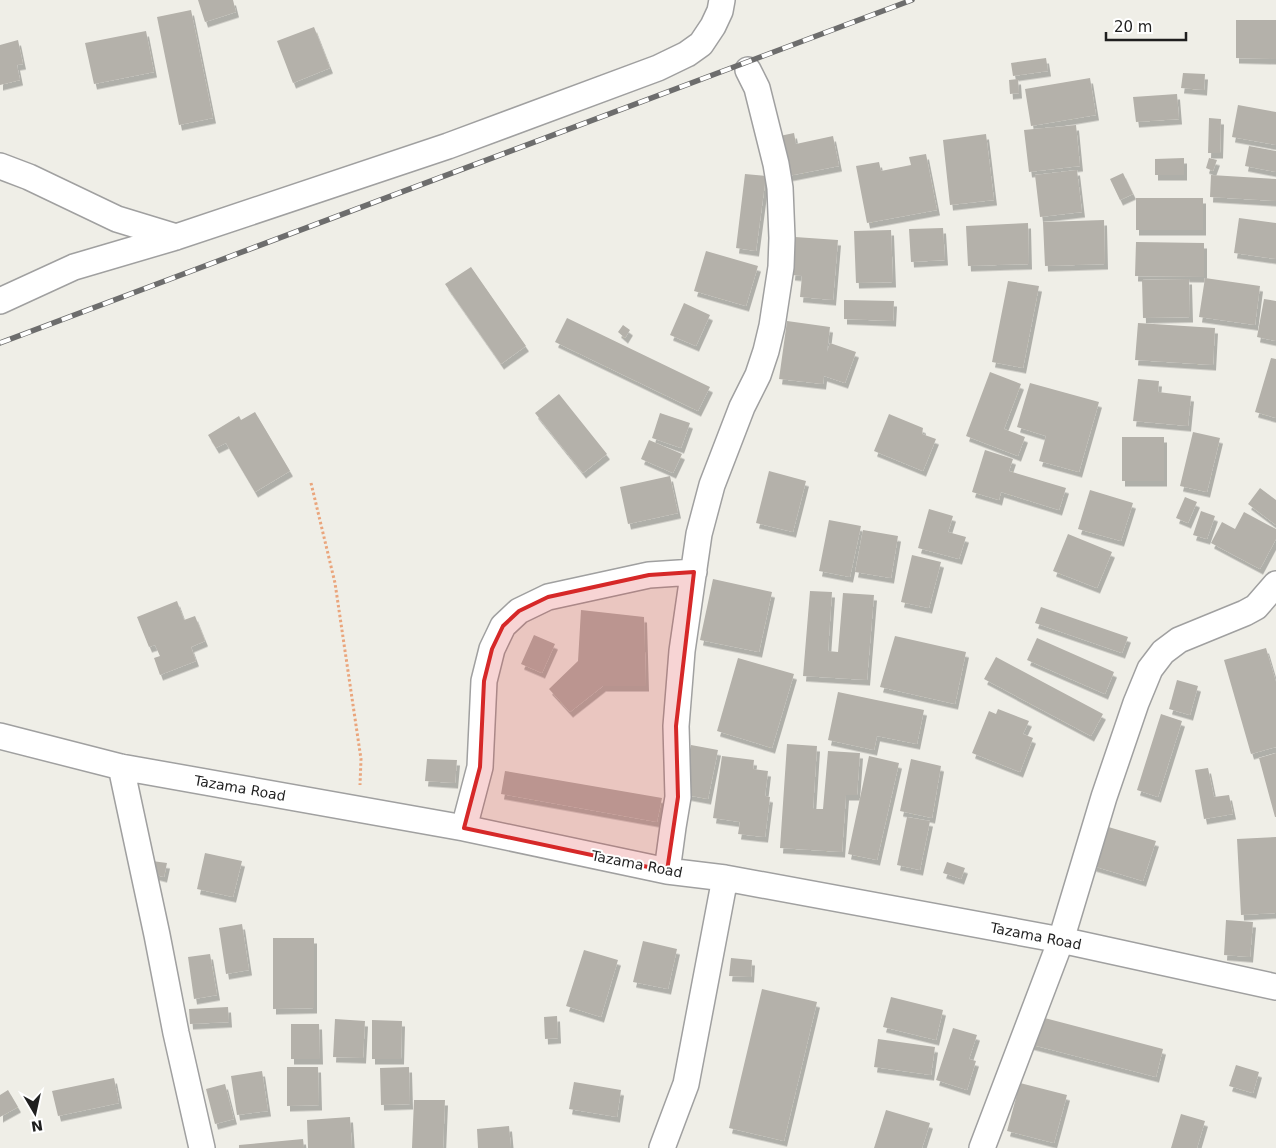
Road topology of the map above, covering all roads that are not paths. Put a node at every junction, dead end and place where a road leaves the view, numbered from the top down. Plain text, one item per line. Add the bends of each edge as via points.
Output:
1 (722, 0) edge
2 (748, 70) dead end
3 (0, 166) edge
4 (176, 238) junction
5 (0, 302) edge
6 (694, 572) junction
7 (1276, 584) edge
8 (0, 736) edge
9 (120, 767) junction
10 (464, 828) junction
11 (668, 872) junction
12 (725, 878) junction
13 (1062, 940) junction
14 (1276, 987) edge
15 (202, 1148) edge
16 (662, 1148) edge
17 (982, 1148) edge

1 - 4 street via 717,18 701,44 658,68 448,146
2 - 6 street via 757,88 776,164 780,188 781,267 766,351 712,485 699,534
3 - 4 street via 117,219
4 - 5 street via 74,267
6 - 10 street via 649,575 548,597 519,611 503,626 492,649 484,681 480,767
6 - 11 street via 682,651 676,726 678,797
7 - 13 street via 1256,607 1179,640 1163,652 1150,669 1104,798
8 - 9 street, Tazama Road
9 - 10 street, Tazama Road
9 - 15 street
10 - 11 street, Tazama Road
11 - 12 street, Tazama Road
12 - 13 street, Tazama Road
12 - 16 street via 686,1084
13 - 14 street, Tazama Road
13 - 17 street

